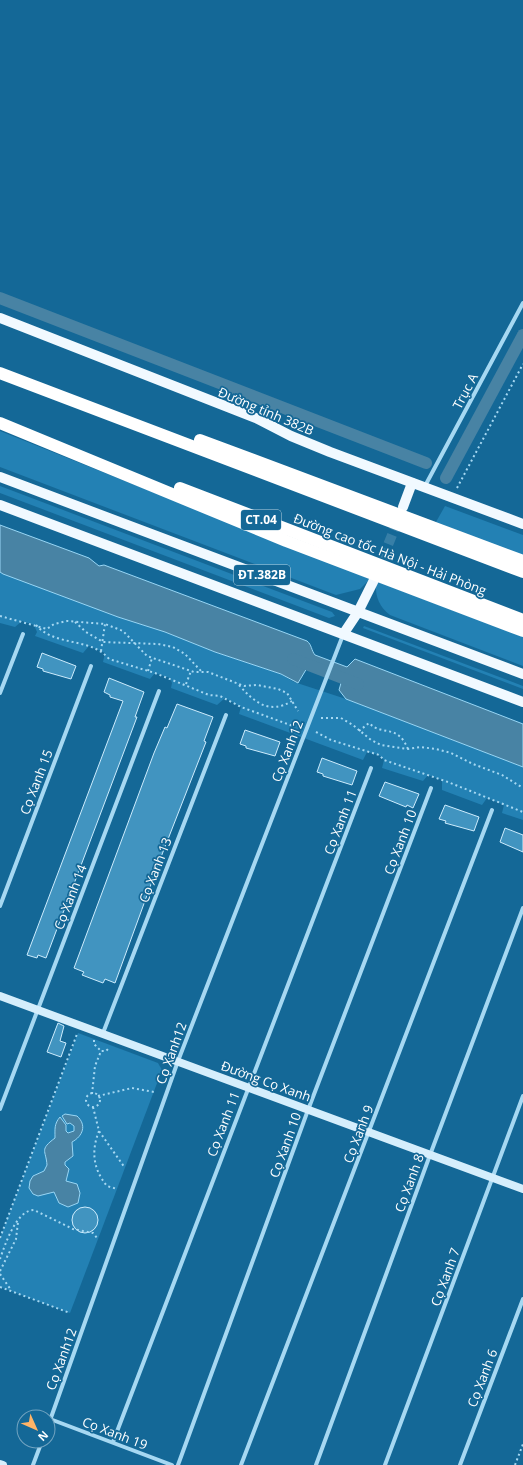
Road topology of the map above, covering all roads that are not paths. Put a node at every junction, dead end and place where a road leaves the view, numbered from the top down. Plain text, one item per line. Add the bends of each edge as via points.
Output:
1 (523, 302) edge
2 (0, 318) edge
3 (0, 368) edge
4 (0, 373) edge
5 (0, 419) edge
6 (0, 423) edge
7 (0, 477) edge
8 (412, 483) junction
9 (424, 488) junction
10 (0, 505) edge
11 (403, 507) tunnel mouth
12 (523, 524) edge
13 (523, 560) edge
14 (523, 572) edge
15 (374, 580) tunnel mouth
16 (358, 612) junction
17 (523, 620) edge
18 (523, 631) edge
19 (344, 633) junction
20 (22, 634) dead end
21 (91, 666) dead end
22 (523, 674) edge
23 (158, 691) dead end
24 (0, 693) edge
25 (523, 702) edge
26 (226, 715) dead end
27 (371, 768) dead end
28 (432, 788) dead end
29 (492, 810) dead end
30 (0, 906) edge
31 (523, 908) edge
32 (0, 996) edge
33 (38, 1009) junction
34 (103, 1033) junction
35 (178, 1061) junction
36 (248, 1087) junction
37 (523, 1096) edge
38 (0, 1109) edge
39 (308, 1110) junction
40 (370, 1133) junction
41 (430, 1155) junction
42 (493, 1177) junction
43 (523, 1189) edge
44 (523, 1299) edge
45 (54, 1409) edge
46 (56, 1421) edge
47 (112, 1442) junction
48 (39, 1449) edge
49 (0, 1464) edge
50 (3, 1465) edge
51 (33, 1465) edge
52 (172, 1465) edge
53 (178, 1465) edge
54 (241, 1465) edge
55 (316, 1465) edge
56 (385, 1465) edge
57 (460, 1465) edge

1 - 9 street, Trục A
2 - 8 main road, Đường tỉnh 382B via 258,419 291,436
3 - 13 highway
4 - 14 highway
5 - 17 highway, Đường cao tốc Hà Nội - Hải Phòng / CT.04
6 - 18 highway via 286,541
7 - 16 main road, ĐT.382B
8 - 9 main road, Đường tỉnh 382B
8 - 11 main road
9 - 12 main road, Đường tỉnh 382B
10 - 19 main road, ĐT.382B
15 - 16 main road
16 - 19 main road
16 - 22 main road, ĐT.382B
19 - 25 main road, ĐT.382B
19 - 35 street, Cọ Xanh12
20 - 24 street
21 - 30 street, Cọ Xanh 15
23 - 33 street, Cọ Xanh 14
26 - 34 street, Cọ Xanh 13
27 - 36 street, Cọ Xanh 11
28 - 39 street, Cọ Xanh 10
29 - 40 street, Cọ Xanh 9
31 - 41 street, Cọ Xanh 8
32 - 33 street, Đường Cọ Xanh
33 - 34 street, Đường Cọ Xanh
33 - 38 street, Cọ Xanh 14
34 - 35 street, Đường Cọ Xanh
35 - 36 street, Đường Cọ Xanh
35 - 45 street, Cọ Xanh12
36 - 39 street, Đường Cọ Xanh
36 - 47 street, Cọ Xanh 11
37 - 42 street, Cọ Xanh 7
39 - 40 street, Đường Cọ Xanh
39 - 53 street, Cọ Xanh 10
40 - 41 street, Đường Cọ Xanh
40 - 54 street, Cọ Xanh 9
41 - 42 street, Đường Cọ Xanh
41 - 55 street, Cọ Xanh 8
42 - 43 street, Đường Cọ Xanh
42 - 56 street, Cọ Xanh 7
44 - 57 street, Cọ Xanh 6
46 - 47 street, Cọ Xanh 19
47 - 52 street, Cọ Xanh 19
48 - 51 street
49 - 50 street

